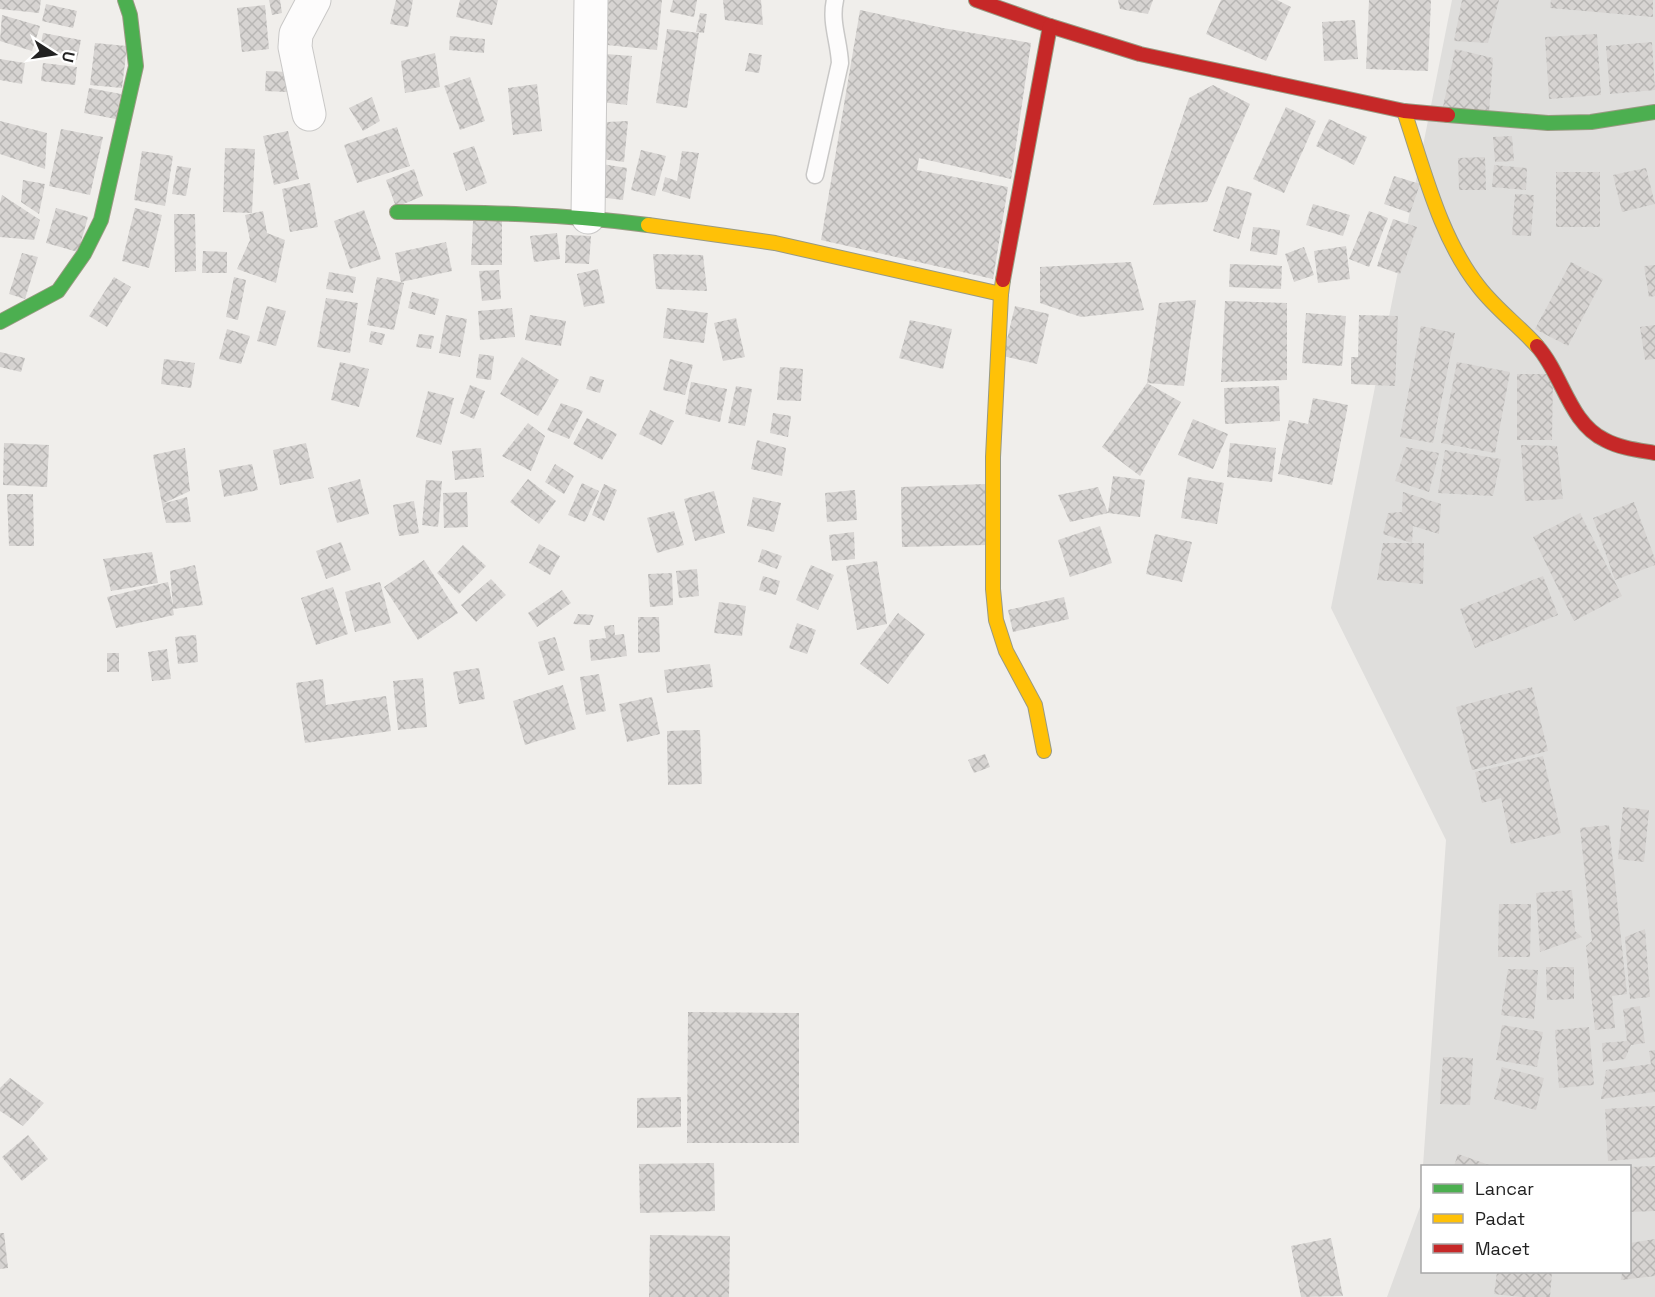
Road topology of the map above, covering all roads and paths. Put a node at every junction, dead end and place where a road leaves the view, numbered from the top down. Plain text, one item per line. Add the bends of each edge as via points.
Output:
1 (125, 0) edge
2 (314, 0) edge
3 (591, 0) edge
4 (835, 0) edge
5 (976, 0) edge
6 (1050, 26) junction
7 (1404, 111) junction
8 (1655, 112) edge
9 (309, 114) dead end
10 (815, 175) dead end
11 (398, 212) dead end
12 (588, 217) junction
13 (1001, 294) junction
14 (0, 322) edge
15 (1655, 453) edge
16 (1044, 751) dead end

1 - 14 street via 136,66 101,220 84,254 58,291
2 - 9 street via 296,34 295,47
3 - 12 street
4 - 10 lane via 832,13 840,63
5 - 6 street
6 - 7 street via 1140,54
6 - 13 street
7 - 8 street via 1548,123 1591,122
7 - 15 street via 1442,220 1471,276 1550,362 1583,426 1613,445
11 - 12 street
12 - 13 street via 775,243
13 - 16 street via 993,457 993,589 996,620 1006,651 1035,705

